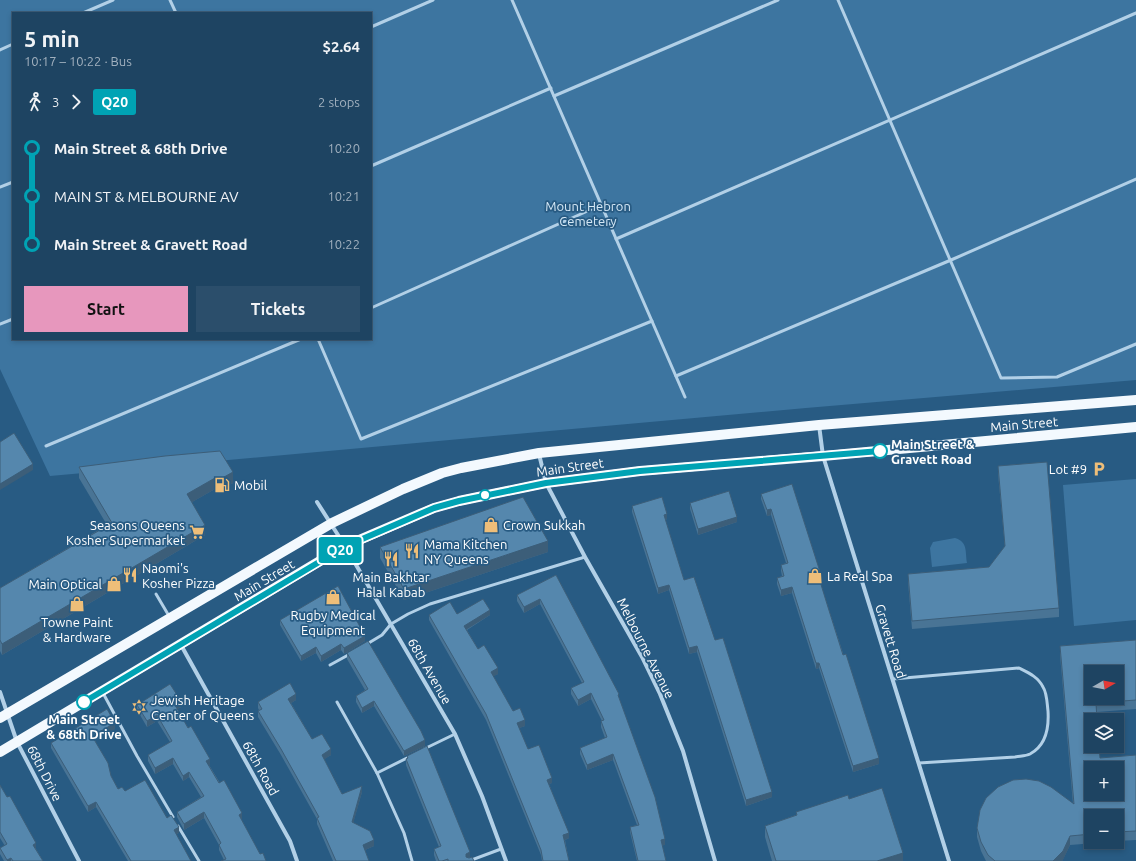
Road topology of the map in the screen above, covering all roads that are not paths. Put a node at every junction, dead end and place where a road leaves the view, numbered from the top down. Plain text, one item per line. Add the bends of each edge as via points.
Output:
1 (113, 0) edge
2 (170, 0) edge
3 (433, 0) edge
4 (512, 0) edge
5 (778, 0) edge
6 (838, 0) edge
7 (85, 12) edge
8 (176, 12) edge
9 (1136, 14) edge
10 (372, 27) edge
11 (12, 44) edge
12 (0, 50) edge
13 (551, 88) junction
14 (554, 96) junction
15 (890, 121) junction
16 (372, 166) edge
17 (1136, 179) edge
18 (12, 182) edge
19 (0, 187) edge
20 (601, 204) junction
21 (616, 239) junction
22 (951, 260) junction
23 (372, 308) edge
24 (12, 319) edge
25 (652, 321) junction
26 (0, 324) edge
27 (299, 340) edge
28 (318, 340) edge
29 (1136, 344) edge
30 (676, 376) junction
31 (685, 397) dead end
32 (1136, 400) edge
33 (819, 425) junction
34 (1136, 427) edge
35 (46, 446) dead end
36 (539, 453) junction
37 (823, 456) junction
38 (546, 483) junction
39 (317, 502) dead end
40 (332, 523) junction
41 (346, 546) junction
42 (586, 557) junction
43 (156, 594) dead end
44 (170, 618) junction
45 (391, 624) junction
46 (181, 644) junction
47 (362, 646) edge
48 (356, 650) edge
49 (330, 665) dead end
50 (893, 679) junction
51 (0, 692) edge
52 (102, 692) junction
53 (337, 702) dead end
54 (4, 716) edge
55 (455, 734) junction
56 (17, 742) junction
57 (0, 752) edge
58 (418, 752) edge
59 (411, 756) edge
60 (919, 763) junction
61 (377, 773) junction
62 (501, 849) junction
63 (79, 861) edge
64 (199, 861) edge
65 (297, 861) edge
66 (412, 861) edge
67 (469, 861) edge
68 (506, 861) edge
69 (715, 861) edge
70 (949, 861) edge

1 - 7 lane
2 - 8 lane
3 - 10 lane
4 - 13 lane
5 - 14 lane
6 - 15 lane
9 - 15 lane
11 - 12 lane
13 - 14 lane
13 - 16 lane
14 - 20 lane
15 - 21 lane
15 - 22 lane
17 - 22 lane
18 - 19 lane
20 - 21 lane
20 - 23 lane
21 - 25 lane
22 - 29 lane via 1002,378 1057,377
22 - 30 lane
24 - 26 lane
25 - 28 lane via 361,440
25 - 30 lane
27 - 35 lane
30 - 31 lane
32 - 33 main road, Main Street
33 - 36 main road, Main Street
33 - 37 street, Gravett Road
34 - 37 main road, Main Street
36 - 38 street, Melbourne Avenue
36 - 40 main road, Main Street via 442,473
37 - 38 main road, Main Street via 640,471
37 - 50 street, Gravett Road
38 - 41 main road, Main Street via 434,508
38 - 42 street, Melbourne Avenue
39 - 40 street, 68th Avenue
40 - 41 street, 68th Avenue
40 - 44 main road, Main Street
41 - 45 street, 68th Avenue
41 - 46 main road, Main Street
42 - 45 lane via 430,604
42 - 69 street, Melbourne Avenue via 660,694 683,751
43 - 44 lane
44 - 54 main road, Main Street
45 - 47 lane via 382,635
45 - 55 street, 68th Avenue
46 - 52 main road, Main Street
46 - 65 street, 68th Road via 290,841
48 - 49 lane
50 - 60 street, Gravett Road
50 - 60 lane via 1019,668 1035,676 1043,687 1049,723 1042,743 1029,755
51 - 54 street, 68th Drive
52 - 56 main road, Main Street
52 - 64 lane
53 - 61 lane
54 - 56 street, 68th Drive
55 - 58 lane
55 - 62 street, 68th Avenue via 482,796
56 - 57 main road, Main Street
56 - 63 street, 68th Drive
59 - 61 lane
60 - 70 street, Gravett Road
61 - 66 lane via 404,833
62 - 67 lane
62 - 68 street, 68th Avenue

